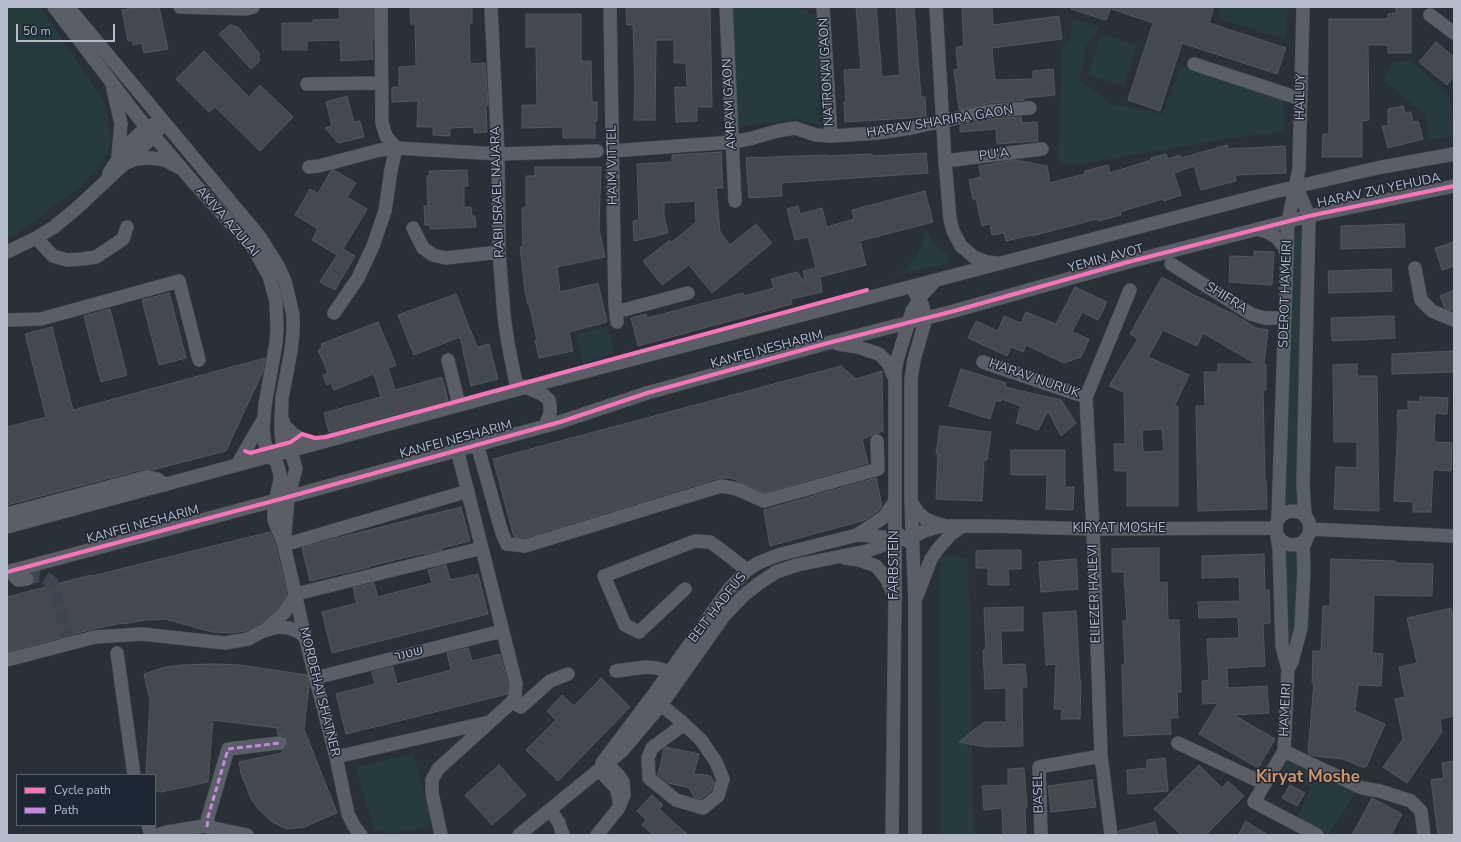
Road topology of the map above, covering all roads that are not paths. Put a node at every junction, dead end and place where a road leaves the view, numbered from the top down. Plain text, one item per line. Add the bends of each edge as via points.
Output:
1 (54, 7) edge
2 (68, 7) edge
3 (180, 7) edge
4 (253, 7) edge
5 (381, 7) edge
6 (491, 7) edge
7 (610, 7) edge
8 (726, 7) edge
9 (822, 7) edge
10 (936, 7) edge
11 (1303, 7) edge
12 (1430, 15) dead end
13 (1454, 33) edge
14 (1194, 64) dead end
15 (111, 81) junction
16 (381, 83) junction
17 (307, 84) dead end
18 (1301, 99) junction
19 (1030, 108) dead end
20 (162, 121) junction
21 (943, 121) junction
22 (150, 132) junction
23 (831, 136) junction
24 (732, 142) junction
25 (396, 148) junction
26 (1042, 149) dead end
27 (597, 151) dead end
28 (612, 151) junction
29 (498, 154) junction
30 (1454, 154) edge
31 (121, 161) junction
32 (945, 161) junction
33 (309, 167) dead end
34 (182, 170) junction
35 (1296, 186) junction
36 (1454, 186) edge
37 (735, 201) dead end
38 (1309, 216) junction
39 (1288, 221) junction
40 (127, 227) dead end
41 (413, 228) dead end
42 (1257, 229) junction
43 (36, 238) junction
44 (7, 252) edge
45 (499, 252) junction
46 (1287, 259) junction
47 (1003, 263) junction
48 (1171, 264) dead end
49 (1415, 268) dead end
50 (936, 281) junction
51 (910, 287) junction
52 (1130, 290) dead end
53 (688, 293) dead end
54 (919, 298) junction
55 (334, 313) dead end
56 (926, 318) junction
57 (1285, 318) junction
58 (7, 320) edge
59 (1454, 320) edge
60 (909, 323) junction
61 (824, 344) junction
62 (199, 360) dead end
63 (448, 360) dead end
64 (983, 362) dead end
65 (894, 379) junction
66 (521, 388) junction
67 (1086, 397) junction
68 (459, 405) junction
69 (280, 415) junction
70 (264, 418) junction
71 (545, 426) junction
72 (877, 441) dead end
73 (317, 443) junction
74 (477, 444) junction
75 (457, 449) junction
76 (288, 451) junction
77 (272, 455) junction
78 (237, 465) junction
79 (165, 485) junction
80 (468, 491) junction
81 (288, 497) junction
82 (911, 499) junction
83 (275, 500) junction
84 (894, 501) junction
85 (7, 514) edge
86 (1305, 516) junction
87 (911, 524) junction
88 (949, 526) junction
89 (963, 526) junction
90 (7, 527) edge
91 (1277, 528) junction
92 (1093, 529) junction
93 (1309, 533) junction
94 (857, 536) junction
95 (1454, 536) edge
96 (901, 544) junction
97 (284, 545) junction
98 (482, 548) junction
99 (834, 557) junction
100 (746, 570) junction
101 (10, 572) edge
102 (27, 579) tunnel mouth
103 (685, 589) dead end
104 (296, 594) junction
105 (895, 598) junction
106 (915, 604) junction
107 (263, 631) junction
108 (502, 631) junction
109 (305, 637) junction
110 (117, 653) dead end
111 (7, 660) edge
112 (1288, 669) junction
113 (616, 671) dead end
114 (670, 672) junction
115 (568, 674) dead end
116 (315, 678) junction
117 (512, 702) junction
118 (661, 705) junction
119 (490, 722) junction
120 (684, 724) junction
121 (280, 743) dead end
122 (1178, 743) dead end
123 (1284, 751) junction
124 (1101, 756) junction
125 (336, 757) junction
126 (604, 765) junction
127 (134, 774) edge
128 (1265, 784) junction
129 (550, 811) junction
130 (207, 827) junction
131 (157, 835) edge
132 (248, 835) edge
133 (361, 835) edge
134 (441, 835) edge
135 (519, 835) edge
136 (563, 835) edge
137 (597, 835) edge
138 (892, 835) edge
139 (915, 835) edge
140 (1041, 835) edge
141 (1111, 835) edge
142 (1317, 835) edge
143 (1424, 835) edge

1 - 15 street, AKIVA AZULAI
2 - 20 street, AKIVA AZULAI
3 - 4 street
5 - 16 street
6 - 29 street, RABI ISRAEL NAJARA
7 - 28 street, HAIM VITTEL
8 - 24 street, AMRAM GAON
9 - 23 street, NATRONAI GAON
10 - 21 street
11 - 18 street, HAILUY
12 - 13 street
14 - 18 street
15 - 22 street, AKIVA AZULAI
15 - 31 street via 121,124
16 - 17 street
16 - 25 street via 382,122 389,140
18 - 35 street, HAILUY
19 - 21 street, HARAV SHARIRA GAON via 990,111
20 - 22 street
20 - 69 street, AKIVA AZULAI via 260,237 285,281 293,315 293,332
21 - 23 street, HARAV SHARIRA GAON via 878,133
21 - 32 street
22 - 31 street via 127,145
22 - 34 street, AKIVA AZULAI
23 - 24 street, HARAV SHARIRA GAON via 816,135 795,128
24 - 28 street, HARAV SHARIRA GAON
24 - 37 street, AMRAM GAON
25 - 29 street
25 - 33 street
25 - 55 street via 385,210 373,246 358,278
26 - 32 street, PU'A
27 - 29 street
28 - 53 street, HAIM VITTEL via 617,317
29 - 45 street, RABI ISRAEL NAJARA
30 - 35 street, HARAV ZVI YEHUDA
31 - 34 street via 151,158 165,160
31 - 43 street via 77,208
32 - 47 street via 950,219 956,238 974,257 987,262
34 - 70 street, AKIVA AZULAI via 254,249 273,288 278,329
35 - 38 street, SDEROT HAMEIRI
35 - 39 street, SDEROT HAMEIRI
35 - 47 street, YEMIN AVOT
36 - 38 street, HARAV ZVI YEHUDA
38 - 39 street, YEMIN AVOT
38 - 86 street, SDEROT HAMEIRI via 1303,485
39 - 42 street, YEMIN AVOT
39 - 46 street, SDEROT HAMEIRI
40 - 43 street via 123,239 96,257 82,259 67,260 54,256
41 - 45 street via 423,248 433,255 446,258
42 - 46 street via 1277,238 1285,250
42 - 56 street, YEMIN AVOT
43 - 44 street
45 - 66 street, RABI ISRAEL NAJARA via 504,316 514,376
46 - 57 street, SDEROT HAMEIRI
47 - 50 street, YEMIN AVOT
48 - 57 street, SHIFRA via 1251,314 1264,318
49 - 59 street via 1421,300 1432,311
50 - 51 street, YEMIN AVOT
50 - 54 street, FARBSTEIN
51 - 54 street
51 - 66 street, KANFEI NESHARIM
52 - 67 street, ELIEZER HALEVI
54 - 56 street
54 - 60 street, FARBSTEIN
56 - 60 street, YEMIN AVOT
56 - 82 street, FARBSTEIN via 912,371
57 - 91 street, SDEROT HAMEIRI
58 - 62 street via 41,318 179,281
60 - 61 street, KANFEI NESHARIM
60 - 65 street, FARBSTEIN via 897,360
61 - 65 street via 850,345 878,354 890,365
61 - 71 street, KANFEI NESHARIM via 647,393
63 - 68 street
64 - 67 street, HARAV NURUK
65 - 84 street, FARBSTEIN
66 - 68 street, KANFEI NESHARIM
66 - 71 street, RABI ISRAEL NAJARA via 542,394 549,400 550,414
67 - 92 street, ELIEZER HALEVI
68 - 73 street, KANFEI NESHARIM
69 - 73 street via 285,426 293,434 303,440
69 - 76 street, AKIVA AZULAI via 281,438
70 - 77 street, AKIVA AZULAI via 264,439
70 - 78 street
71 - 74 street, KANFEI NESHARIM
72 - 74 street via 878,469 764,501 737,489 721,486 525,546 507,544
73 - 76 street, KANFEI NESHARIM
74 - 75 street, KANFEI NESHARIM
75 - 80 street
75 - 81 street, KANFEI NESHARIM
76 - 77 street, KANFEI NESHARIM
76 - 81 street, AKIVA AZULAI via 296,469
77 - 78 street, KANFEI NESHARIM
77 - 83 street, AKIVA AZULAI via 280,474
78 - 79 street, KANFEI NESHARIM
79 - 85 street via 157,478 146,477
79 - 90 street, KANFEI NESHARIM
80 - 97 street
80 - 98 street
81 - 83 street, KANFEI NESHARIM
81 - 97 street, MORDEHAI SHATNER
82 - 87 street, FARBSTEIN
82 - 88 street via 924,518
83 - 97 street, MORDEHAI SHATNER via 274,522
83 - 101 street, KANFEI NESHARIM
84 - 94 street via 884,517
84 - 96 street, FARBSTEIN
86 - 91 street via 1294,511 1283,514
86 - 93 street via 1308,520
87 - 96 street, BEIT HADFUS
87 - 96 street, FARBSTEIN
88 - 89 street, KIRYAT MOSHE
88 - 96 street, KIRYAT MOSHE via 928,530
89 - 92 street, KIRYAT MOSHE
89 - 106 street via 951,534 937,550
91 - 92 street, KIRYAT MOSHE
91 - 93 street via 1281,541 1292,546 1303,543
91 - 112 street, SDEROT HAMEIRI via 1282,646
92 - 124 street, ELIEZER HALEVI
93 - 95 street
93 - 112 street via 1304,548 1301,628
94 - 96 street, BEIT HADFUS via 873,536
94 - 100 street, BEIT HADFUS via 778,555
96 - 99 street, BEIT HADFUS
96 - 105 street, FARBSTEIN
96 - 106 street, FARBSTEIN via 913,556
97 - 104 street, MORDEHAI SHATNER
98 - 104 street
98 - 108 street
99 - 105 street via 859,560 876,566 886,578
99 - 118 street, BEIT HADFUS via 776,572 743,596 724,616
100 - 103 street via 710,542 695,541 604,576 625,625 639,632
100 - 114 street, BEIT HADFUS via 729,589
101 - 102 street via 16,579
104 - 107 street via 284,613
104 - 109 street, MORDEHAI SHATNER
105 - 138 street, FARBSTEIN
106 - 139 street, FARBSTEIN
107 - 109 street via 278,627 289,628
107 - 111 street via 248,639 225,643 142,634 95,637 69,641
108 - 116 street, שטנר
108 - 117 street via 516,684
109 - 116 street, MORDEHAI SHATNER
110 - 127 street
112 - 123 street, HAMEIRI
113 - 114 street via 646,667
114 - 126 street, BEIT HADFUS
115 - 117 street via 550,681 520,706
116 - 125 street, MORDEHAI SHATNER
117 - 119 street
118 - 120 street
118 - 126 street, BEIT HADFUS via 632,741
119 - 125 street
119 - 134 street via 438,769 432,780 432,793
120 - 120 street via 701,740 723,778 718,796 703,808 676,800 649,778 648,758 652,748
121 - 130 street via 228,749
122 - 128 street
123 - 128 street
123 - 143 street via 1362,788 1411,801 1421,811
124 - 140 street, BASEL via 1039,767
124 - 141 street, ELIEZER HALEVI
125 - 133 street, MORDEHAI SHATNER via 348,814
126 - 129 street, BEIT HADFUS
126 - 137 street via 619,799 616,812
128 - 142 street via 1254,802
129 - 135 street, BEIT HADFUS
129 - 136 street via 560,823
130 - 131 street
130 - 132 street

